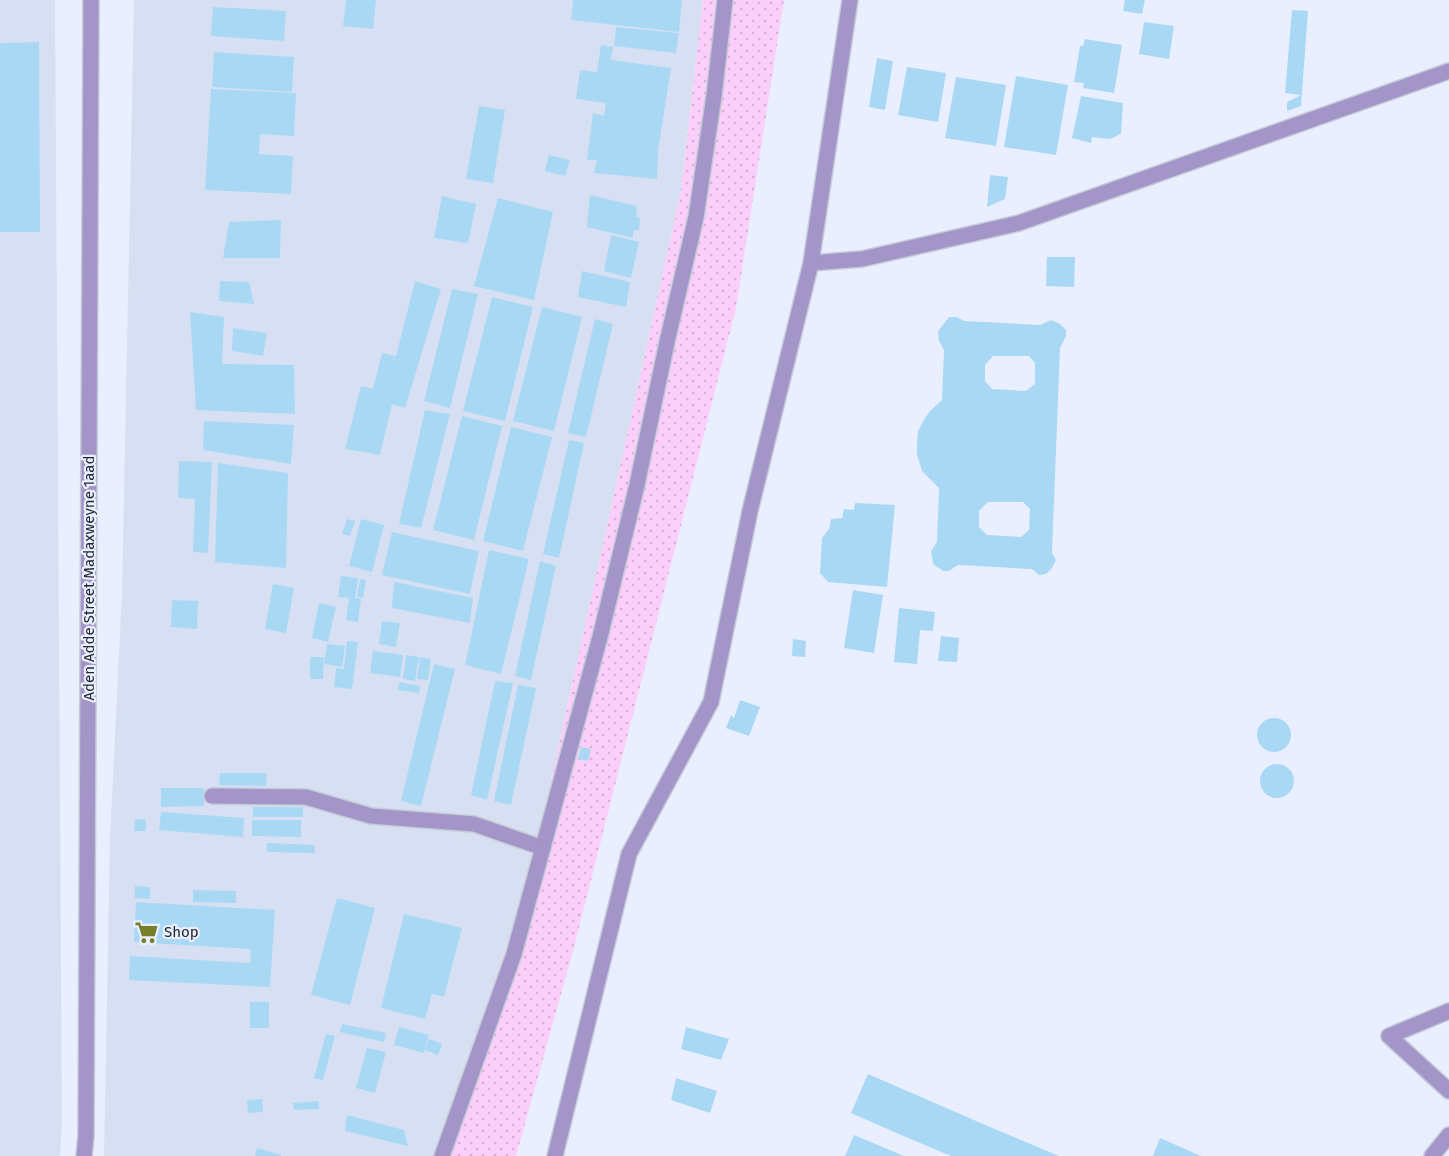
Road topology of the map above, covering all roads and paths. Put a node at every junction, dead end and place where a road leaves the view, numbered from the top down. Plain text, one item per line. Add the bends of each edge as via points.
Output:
1 (91, 0) edge
2 (726, 0) edge
3 (850, 0) edge
4 (1449, 71) edge
5 (811, 263) junction
6 (212, 796) dead end
7 (543, 848) junction
8 (1449, 1011) edge
9 (1449, 1091) edge
10 (1449, 1135) edge
11 (84, 1156) edge
12 (442, 1156) edge
13 (555, 1156) edge
14 (1432, 1156) edge

1 - 11 street, Aden Adde Street Madaxweyne 1aad
2 - 7 street via 696,217 603,626
3 - 5 street
4 - 5 street via 1019,223 862,260
5 - 13 street via 750,511 711,702 629,854
6 - 7 street via 306,796 371,816 474,824
7 - 12 street via 514,954
8 - 9 street via 1389,1036
10 - 14 street

